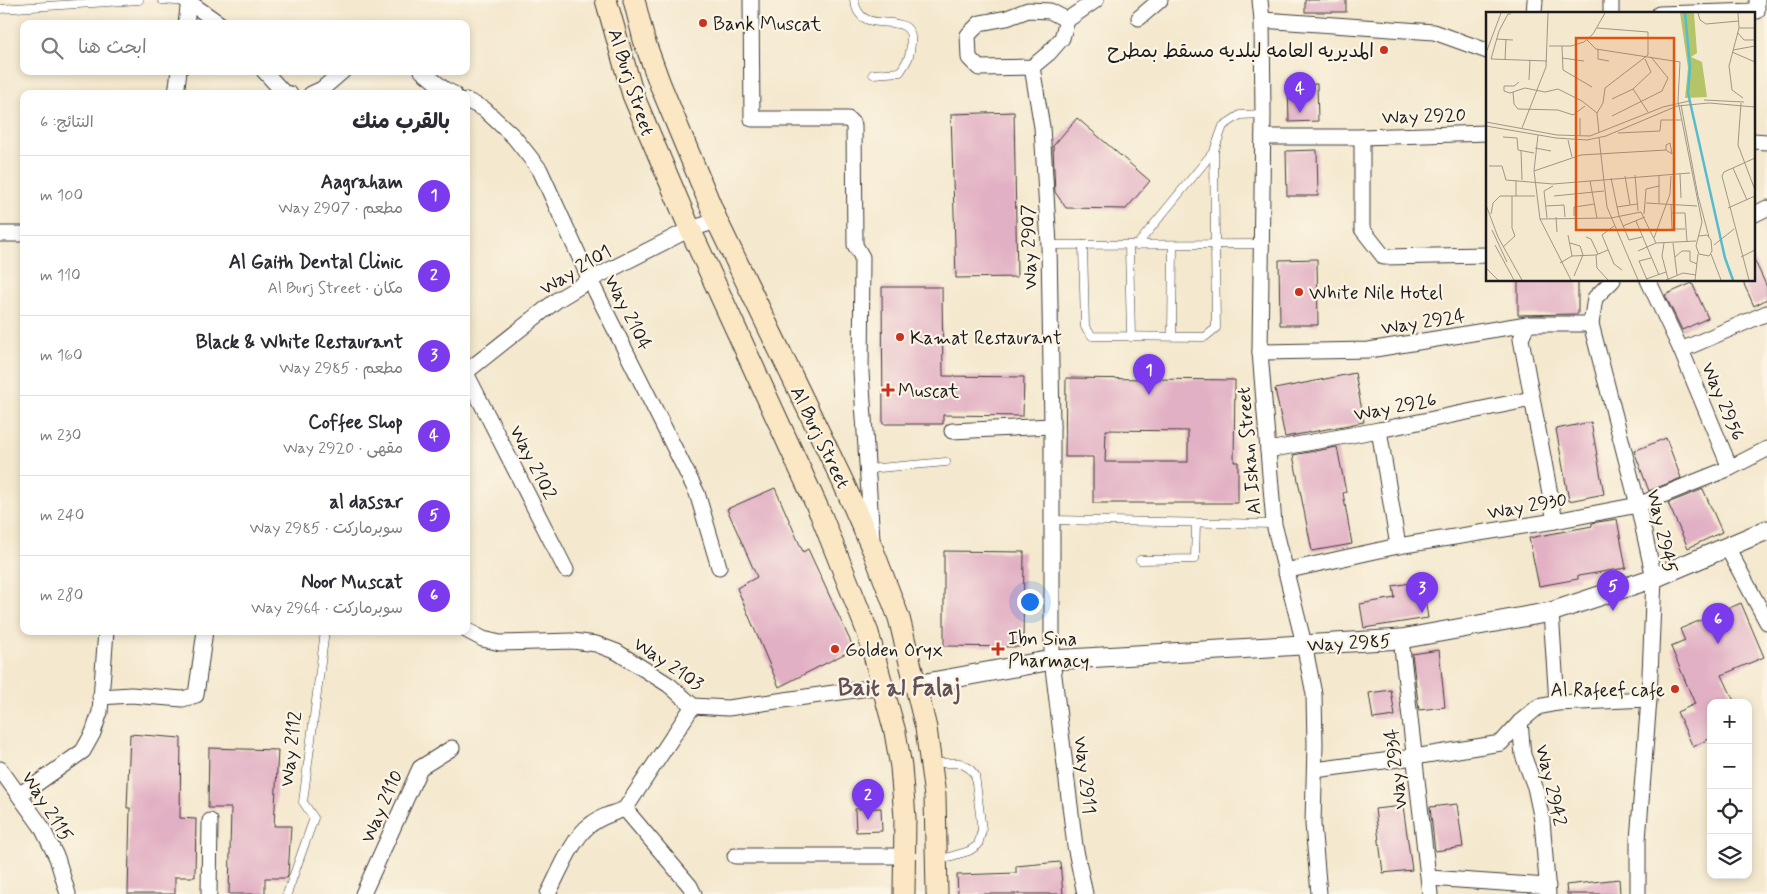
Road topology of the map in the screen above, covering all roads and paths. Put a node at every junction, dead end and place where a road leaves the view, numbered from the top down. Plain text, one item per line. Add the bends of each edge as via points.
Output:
1 (139, 0) edge
2 (162, 0) edge
3 (606, 0) edge
4 (634, 0) edge
5 (646, 0) edge
6 (750, 0) edge
7 (854, 0) edge
8 (1096, 0) edge
9 (1160, 0) edge
10 (1260, 0) edge
11 (1757, 0) edge
12 (189, 1) edge
13 (1027, 5) edge
14 (0, 9) edge
15 (1724, 12) edge
16 (1138, 18) dead end
17 (187, 20) edge
18 (215, 20) edge
19 (1067, 20) junction
20 (1262, 20) junction
21 (644, 40) junction
22 (1486, 50) edge
23 (1032, 67) junction
24 (873, 74) dead end
25 (179, 75) edge
26 (268, 75) edge
27 (339, 75) edge
28 (427, 75) edge
29 (177, 90) edge
30 (282, 90) edge
31 (320, 90) edge
32 (446, 90) edge
33 (470, 102) edge
34 (1263, 114) junction
35 (1486, 133) edge
36 (1263, 137) junction
37 (1362, 137) junction
38 (1754, 141) edge
39 (1767, 142) edge
40 (1214, 150) junction
41 (1767, 208) edge
42 (1754, 214) edge
43 (717, 222) junction
44 (690, 229) junction
45 (0, 234) edge
46 (20, 234) edge
47 (1261, 244) junction
48 (1049, 245) junction
49 (1082, 245) junction
50 (1133, 245) junction
51 (1173, 245) junction
52 (1214, 245) junction
53 (1486, 255) edge
54 (590, 280) junction
55 (1612, 281) edge
56 (1648, 281) edge
57 (1767, 313) edge
58 (1526, 324) junction
59 (1591, 324) junction
60 (1172, 336) junction
61 (1131, 337) junction
62 (1680, 350) junction
63 (1260, 352) junction
64 (470, 369) edge
65 (470, 380) edge
66 (1531, 399) junction
67 (1052, 426) junction
68 (1379, 430) junction
69 (952, 431) dead end
70 (1767, 449) edge
71 (1268, 450) junction
72 (946, 462) dead end
73 (1730, 468) junction
74 (868, 469) junction
75 (1638, 504) junction
76 (1052, 520) junction
77 (1555, 521) junction
78 (1196, 523) junction
79 (1274, 524) junction
80 (1767, 530) edge
81 (1398, 546) junction
82 (1728, 547) junction
83 (873, 550) junction
84 (1140, 560) dead end
85 (719, 567) dead end
86 (566, 570) dead end
87 (1285, 571) junction
88 (1654, 578) junction
89 (1551, 612) junction
90 (1767, 622) edge
91 (470, 632) edge
92 (106, 635) edge
93 (205, 635) edge
94 (324, 635) edge
95 (1401, 639) junction
96 (1304, 644) junction
97 (1052, 660) junction
98 (916, 685) junction
99 (884, 686) junction
100 (100, 696) junction
101 (1649, 699) junction
102 (1556, 703) junction
103 (693, 706) junction
104 (1520, 722) junction
105 (452, 748) dead end
106 (1414, 757) junction
107 (931, 764) junction
108 (0, 769) edge
109 (1315, 770) junction
110 (19, 794) junction
111 (625, 809) junction
112 (210, 821) dead end
113 (736, 856) dead end
114 (905, 856) junction
115 (937, 861) junction
116 (1429, 878) junction
117 (1548, 890) edge
118 (68, 894) edge
119 (209, 894) edge
120 (287, 894) edge
121 (363, 894) edge
122 (548, 894) edge
123 (694, 894) edge
124 (904, 894) edge
125 (937, 894) edge
126 (1085, 894) edge
127 (1319, 894) edge
128 (1430, 894) edge
129 (1638, 894) edge

1 - 14 lane
2 - 12 lane
3 - 44 main road, Al Burj Street via 632,95
4 - 21 main road, Al Burj Street
5 - 21 main road
6 - 74 street via 752,119 848,119 854,125 855,245 862,257 861,372
7 - 24 lane via 856,10 867,19 896,23 907,28 912,36 910,58 900,72
8 - 19 street
9 - 16 street
10 - 20 street, Al Iskan Street
11 - 15 street via 1757,11
12 - 17 street
12 - 18 street
13 - 19 street
13 - 23 street via 1007,18 980,23 968,34 969,58 979,68
19 - 23 street via 1062,38
20 - 22 street via 1434,32
20 - 34 street, Al Iskan Street
21 - 43 main road, Al Burj Street
23 - 48 street, Way 2907 via 1042,127
25 - 29 street
26 - 30 street
27 - 31 street
28 - 32 street
33 - 54 street, Way 2104 via 484,108 540,170
34 - 36 street, Al Iskan Street
34 - 40 lane via 1240,115 1223,126
35 - 37 street, Way 2920
36 - 37 street, Way 2920
36 - 47 street, Al Iskan Street
37 - 53 street, Way 2920 via 1362,229 1384,257
38 - 39 street
40 - 50 lane
40 - 52 lane
41 - 42 street
43 - 44 street, Way 2101
43 - 83 main road, Al Burj Street
44 - 54 street, Way 2101
44 - 99 main road, Al Burj Street via 848,578
45 - 46 street
47 - 52 lane
47 - 63 street, Al Iskan Street
48 - 49 lane
48 - 67 street, Way 2907
49 - 50 lane
49 - 61 lane via 1085,327 1092,336
50 - 51 lane
50 - 61 lane
51 - 52 lane
51 - 60 lane
52 - 60 lane via 1216,328 1205,337
54 - 64 street, Way 2101 via 557,300
54 - 85 street, Way 2104 via 697,493
55 - 59 street, Way 2945 via 1595,298
56 - 62 street, Way 2956
57 - 62 street, Way 2956
58 - 59 street, Way 2924
58 - 63 street, Way 2924 via 1369,350
58 - 66 street via 1521,339
59 - 75 street, Way 2945
60 - 61 lane
62 - 73 street, Way 2956
63 - 71 street, Al Iskan Street
65 - 86 street, Way 2102
66 - 68 street, Way 2926
66 - 77 street
67 - 69 street
67 - 76 street, Way 2907
68 - 71 street, Way 2926
68 - 81 street
70 - 73 street, Way 2930
71 - 79 street, Al Iskan Street
72 - 74 lane
73 - 75 street, Way 2930
74 - 83 street
75 - 77 street, Way 2930
75 - 88 street, Way 2945
76 - 78 lane
76 - 97 street, Way 2907
77 - 81 street, Way 2930
78 - 79 lane
78 - 84 lane via 1195,559
79 - 87 street, Al Iskan Street
80 - 82 street, Way 2985
81 - 87 street, Way 2930
82 - 88 street, Way 2985
82 - 90 street
83 - 98 main road, Al Burj Street via 899,618
87 - 96 street, Al Iskan Street
88 - 89 street, Way 2985
88 - 101 street, Way 2945
89 - 95 street, Way 2985
89 - 102 street
91 - 103 street, Way 2103 via 500,643 573,641 596,644 617,652
92 - 100 street
93 - 100 street via 196,695 183,699
94 - 120 lane, Way 2112 via 303,802 314,818
95 - 96 street, Way 2985
95 - 106 street, Way 2934
96 - 97 street, Way 2985
96 - 109 street, Al Iskan Street via 1314,694
97 - 98 street, Way 2985
97 - 126 street, Way 2911 via 1075,846
98 - 107 main road, Al Burj Street
99 - 103 street, Way 2103 via 728,708
99 - 114 main road, Al Burj Street via 901,767
100 - 110 street via 100,712 83,751
101 - 102 street, Way 2942
101 - 129 street, Way 2945 via 1638,840
102 - 104 street, Way 2942 via 1538,707
103 - 111 street
104 - 106 street, Way 2942 via 1501,743
104 - 117 street, Way 2942 via 1523,755 1535,787 1542,820
105 - 121 street, Way 2110 via 420,768
106 - 109 street, Way 2942
106 - 116 street, Way 2934
107 - 115 main road, Al Burj Street
107 - 115 lane via 960,763 970,768 975,775 982,830 978,845 970,851
108 - 110 street, Way 2115
109 - 127 street, Al Iskan Street via 1313,824
110 - 118 street, Way 2115 via 53,850
111 - 122 street via 589,825 577,838
111 - 123 street
112 - 119 street
113 - 114 street
114 - 124 main road, Al Burj Street
115 - 125 main road, Al Burj Street
116 - 117 street, Way 2942
116 - 128 street, Way 2934

